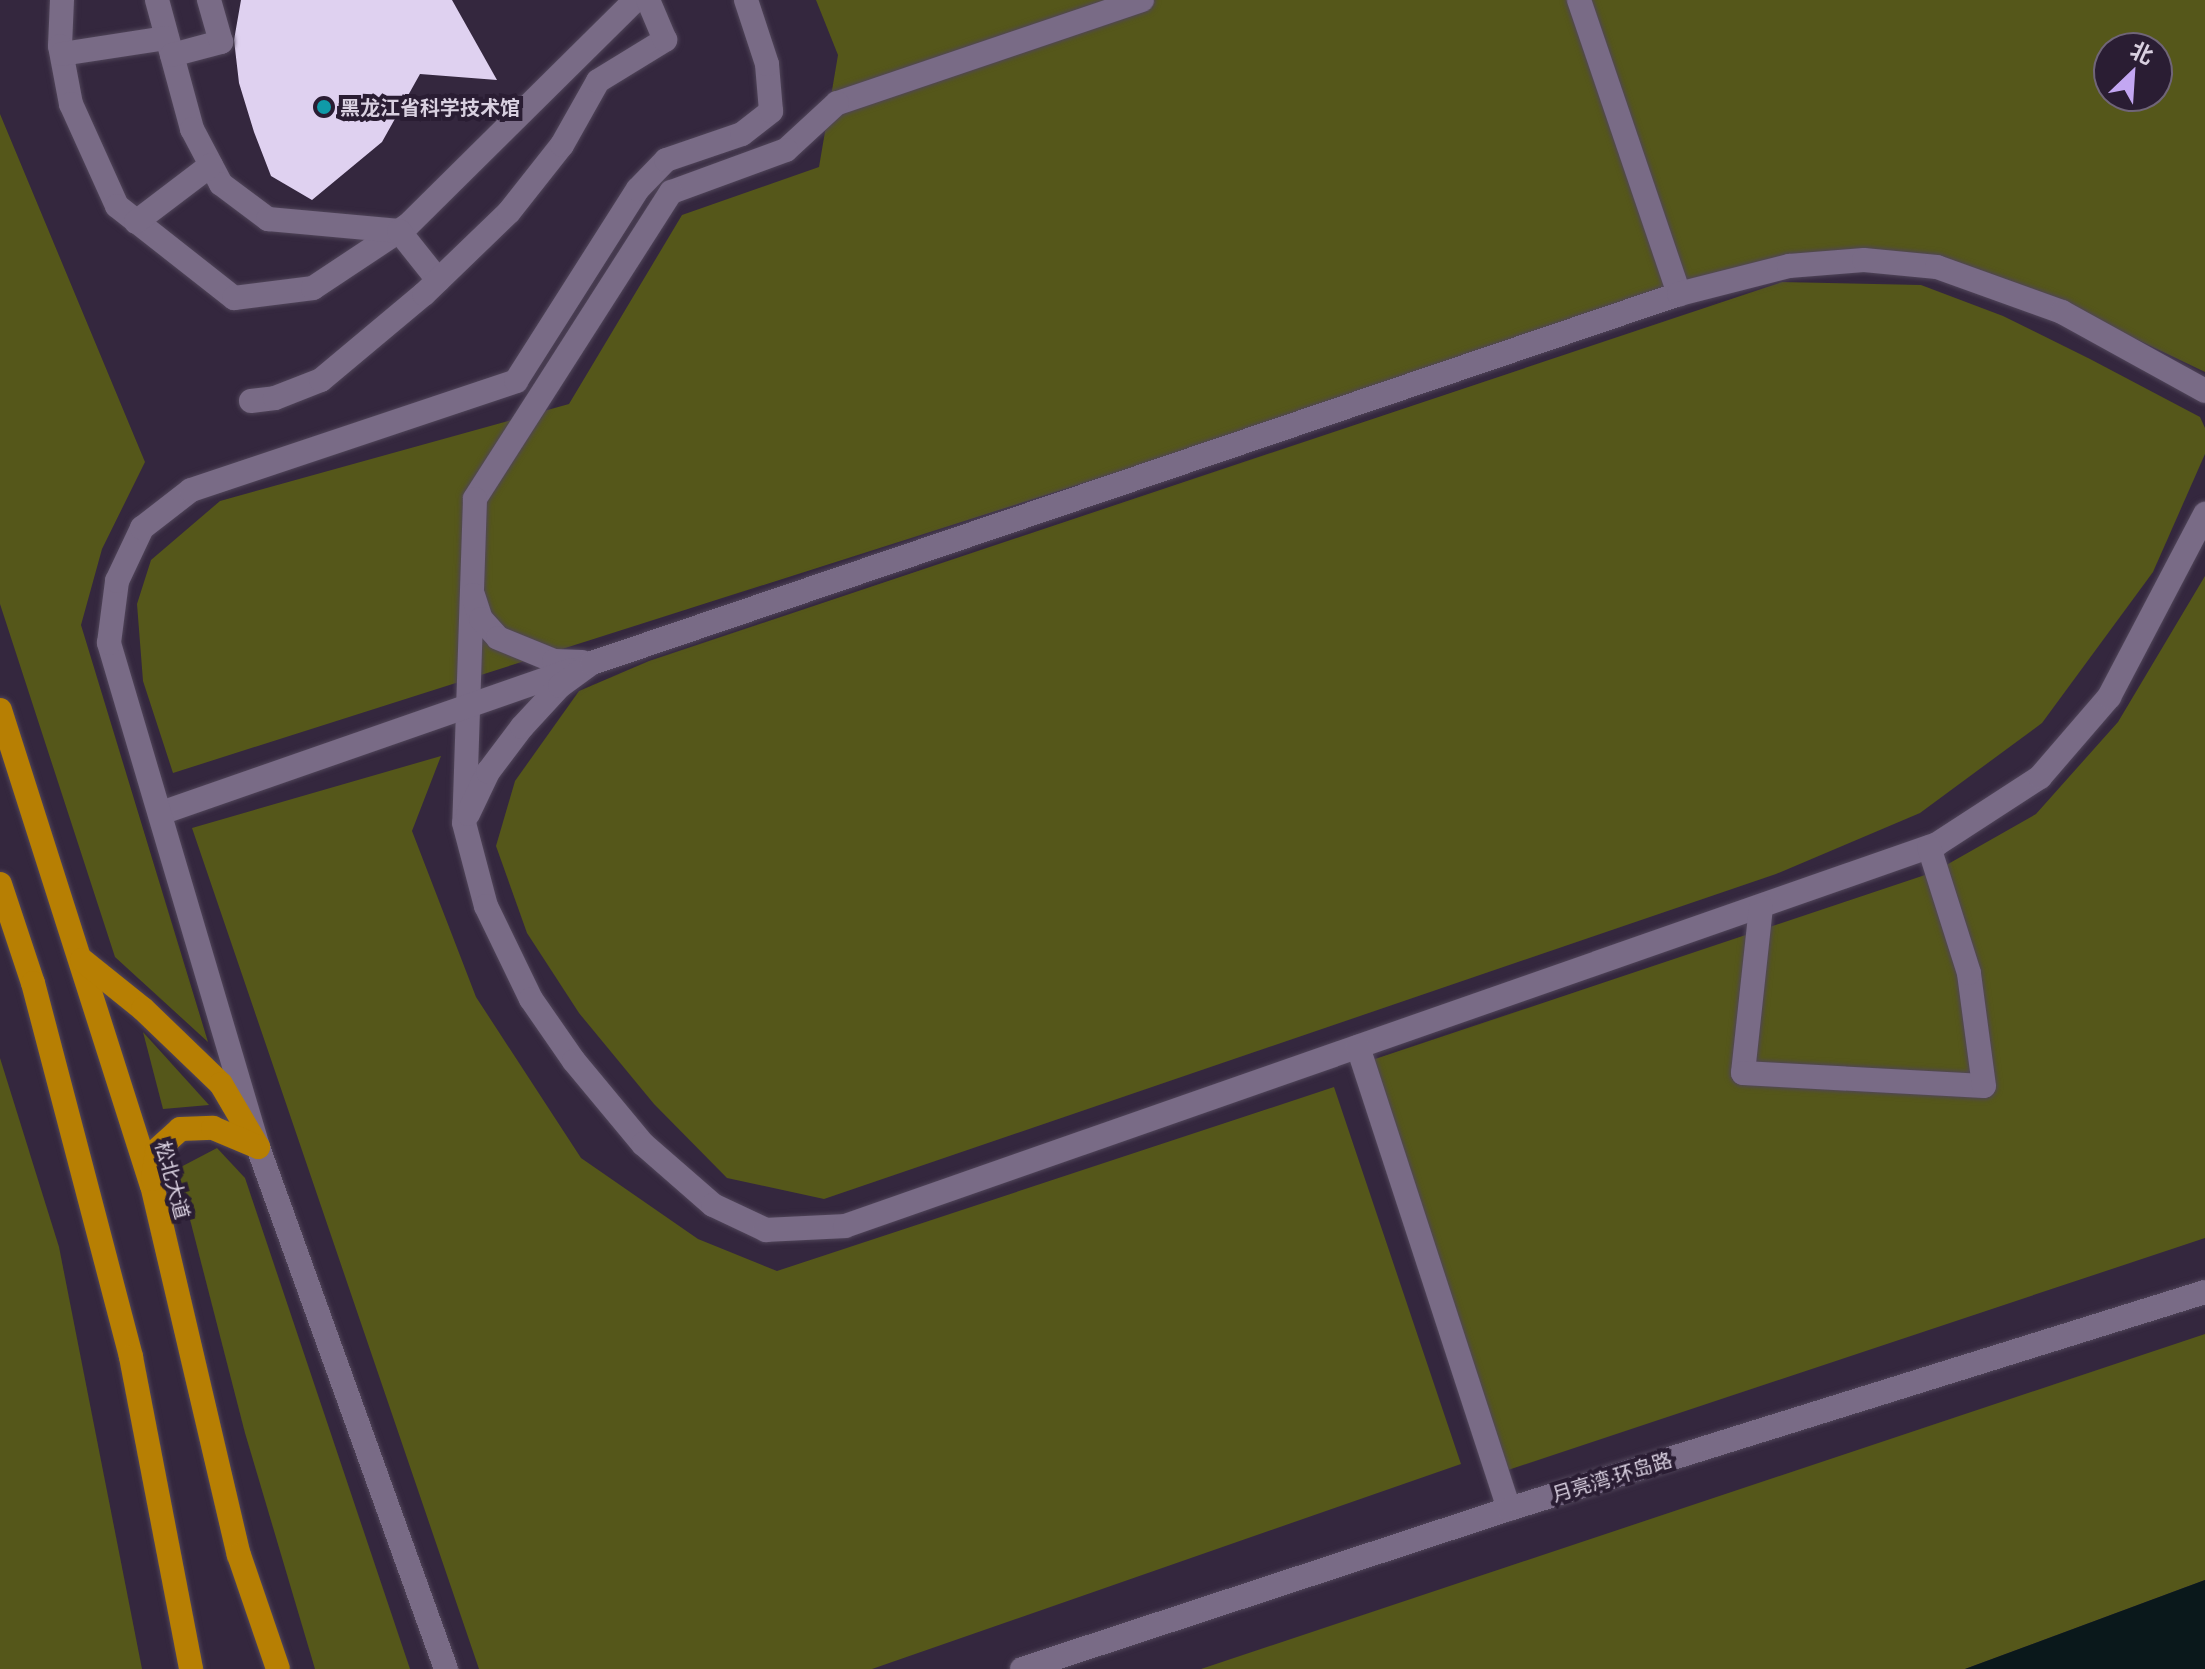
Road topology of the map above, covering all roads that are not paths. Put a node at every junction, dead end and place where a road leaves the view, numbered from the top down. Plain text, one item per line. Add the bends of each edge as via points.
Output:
1 (62, 0) edge
2 (157, 0) edge
3 (209, 0) edge
4 (635, 0) edge
5 (648, 0) edge
6 (746, 0) edge
7 (1142, 0) edge
8 (1579, 0) edge
9 (169, 46) junction
10 (62, 54) junction
11 (211, 165) junction
12 (136, 222) junction
13 (399, 231) junction
14 (438, 280) junction
15 (1679, 294) junction
16 (2205, 391) edge
17 (251, 401) dead end
18 (2205, 514) edge
19 (470, 586) junction
20 (592, 663) junction
21 (465, 709) junction
22 (0, 710) edge
23 (161, 813) junction
24 (464, 823) junction
25 (1929, 847) junction
26 (0, 884) edge
27 (1761, 907) junction
28 (82, 960) junction
29 (1358, 1047) junction
30 (258, 1147) junction
31 (152, 1185) junction
32 (2205, 1292) edge
33 (1509, 1509) junction
34 (191, 1669) edge
35 (278, 1669) edge
36 (446, 1669) edge
37 (1022, 1669) edge

1 - 10 street
2 - 9 street
3 - 9 street via 221,42
4 - 13 street
5 - 14 street via 665,40 598,81 562,145 509,212
6 - 23 street via 767,64 771,111 742,134 666,160 638,189 516,381 191,490 142,528 117,581 109,643
7 - 19 street via 837,103 786,150 671,192 475,499
8 - 15 street
9 - 10 street
9 - 11 street via 192,129
10 - 12 street via 71,104 117,206
11 - 12 street
11 - 13 street via 221,184 268,219
12 - 13 street via 234,298 313,288
13 - 14 street
14 - 17 street via 321,380 275,398
15 - 16 street via 1789,266 1864,260 1937,267 2062,312
15 - 20 street
18 - 25 street via 2109,697 2040,777
19 - 20 street via 481,619 498,638 554,661
19 - 21 street
20 - 21 street
20 - 24 street via 560,686 522,727 488,772
21 - 23 street
21 - 24 street
22 - 28 highway, 松北大道
23 - 30 street
24 - 29 street via 486,906 531,999 574,1061 643,1144 713,1205 766,1230 845,1226
25 - 27 street
25 - 27 street via 1969,973 1984,1086 1743,1073
26 - 34 highway via 33,983 131,1357
27 - 29 street
28 - 30 highway via 221,1084
28 - 31 highway, 松北大道
29 - 33 street
30 - 31 highway via 213,1128 180,1129 157,1150
30 - 36 street
31 - 35 highway, 松北大道 via 239,1555
32 - 33 street, 月亮湾·环岛路
33 - 37 street, 月亮湾·环岛路

